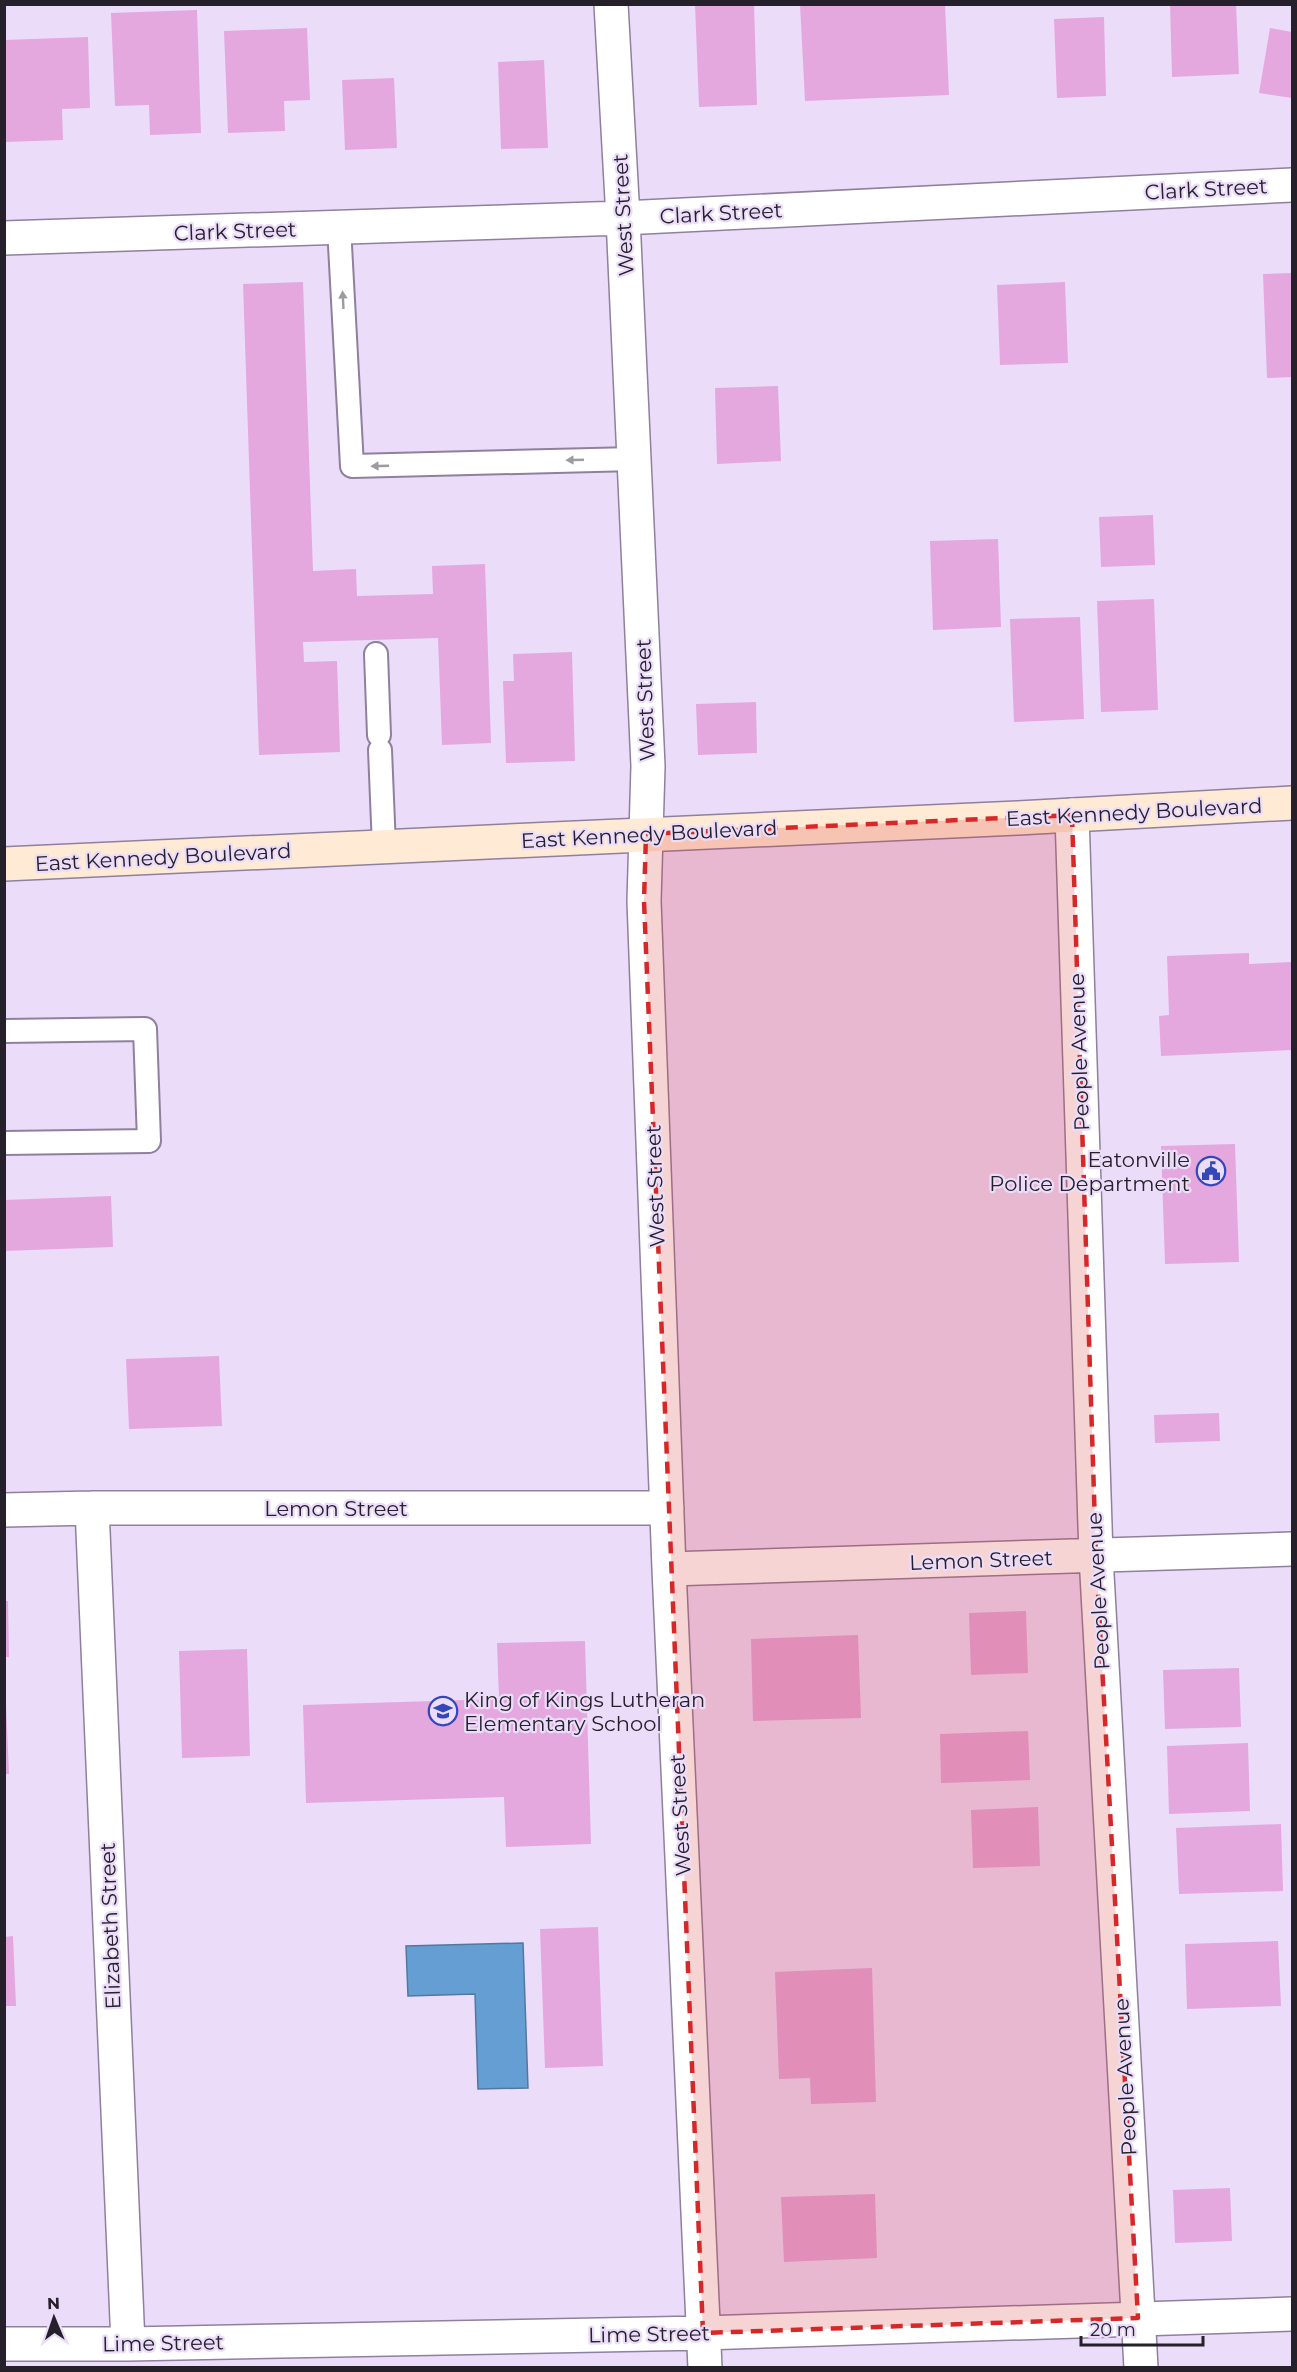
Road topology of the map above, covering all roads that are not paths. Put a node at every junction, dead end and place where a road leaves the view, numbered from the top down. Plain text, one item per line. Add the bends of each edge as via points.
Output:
1 (611, 4) edge
2 (1293, 185) edge
3 (623, 218) junction
4 (339, 227) junction
5 (4, 238) edge
6 (634, 459) junction
7 (376, 654) dead end
8 (1293, 803) edge
9 (1072, 815) junction
10 (646, 834) junction
11 (384, 847) junction
12 (4, 864) edge
13 (4, 1031) edge
14 (4, 1143) edge
15 (92, 1508) junction
16 (667, 1508) junction
17 (4, 1510) edge
18 (1293, 1549) edge
19 (1096, 1556) junction
20 (669, 1569) junction
21 (1293, 2314) edge
22 (1138, 2318) junction
23 (703, 2333) junction
24 (4, 2344) edge
25 (128, 2344) junction
26 (67, 2356) edge
27 (705, 2367) edge
28 (1141, 2367) edge

1 - 3 street, West Street
2 - 3 street, Clark Street
3 - 4 street, Clark Street
3 - 6 street, West Street
4 - 5 street, Clark Street
6 -> 4 lane via 352,466
6 - 10 street, West Street via 648,766
7 - 11 lane
8 - 9 main road, East Kennedy Boulevard
9 - 10 main road, East Kennedy Boulevard
9 - 19 street, People Avenue
10 - 11 main road, East Kennedy Boulevard
10 - 16 street, West Street via 644,901
11 - 12 main road, East Kennedy Boulevard
13 - 14 lane via 145,1029 149,1141
15 - 16 street, Lemon Street
15 - 17 street, Lemon Street
15 - 25 street, Elizabeth Street
16 - 20 street, West Street
18 - 19 street, Lemon Street
19 - 20 street, Lemon Street
19 - 22 street, People Avenue
20 - 23 street, West Street
21 - 22 street, Lime Street
22 - 23 street, Lime Street
22 - 28 street, People Avenue
23 - 25 street, Lime Street
23 - 27 street, West Street
24 - 26 street, Lime Street
25 - 26 street, Lime Street

